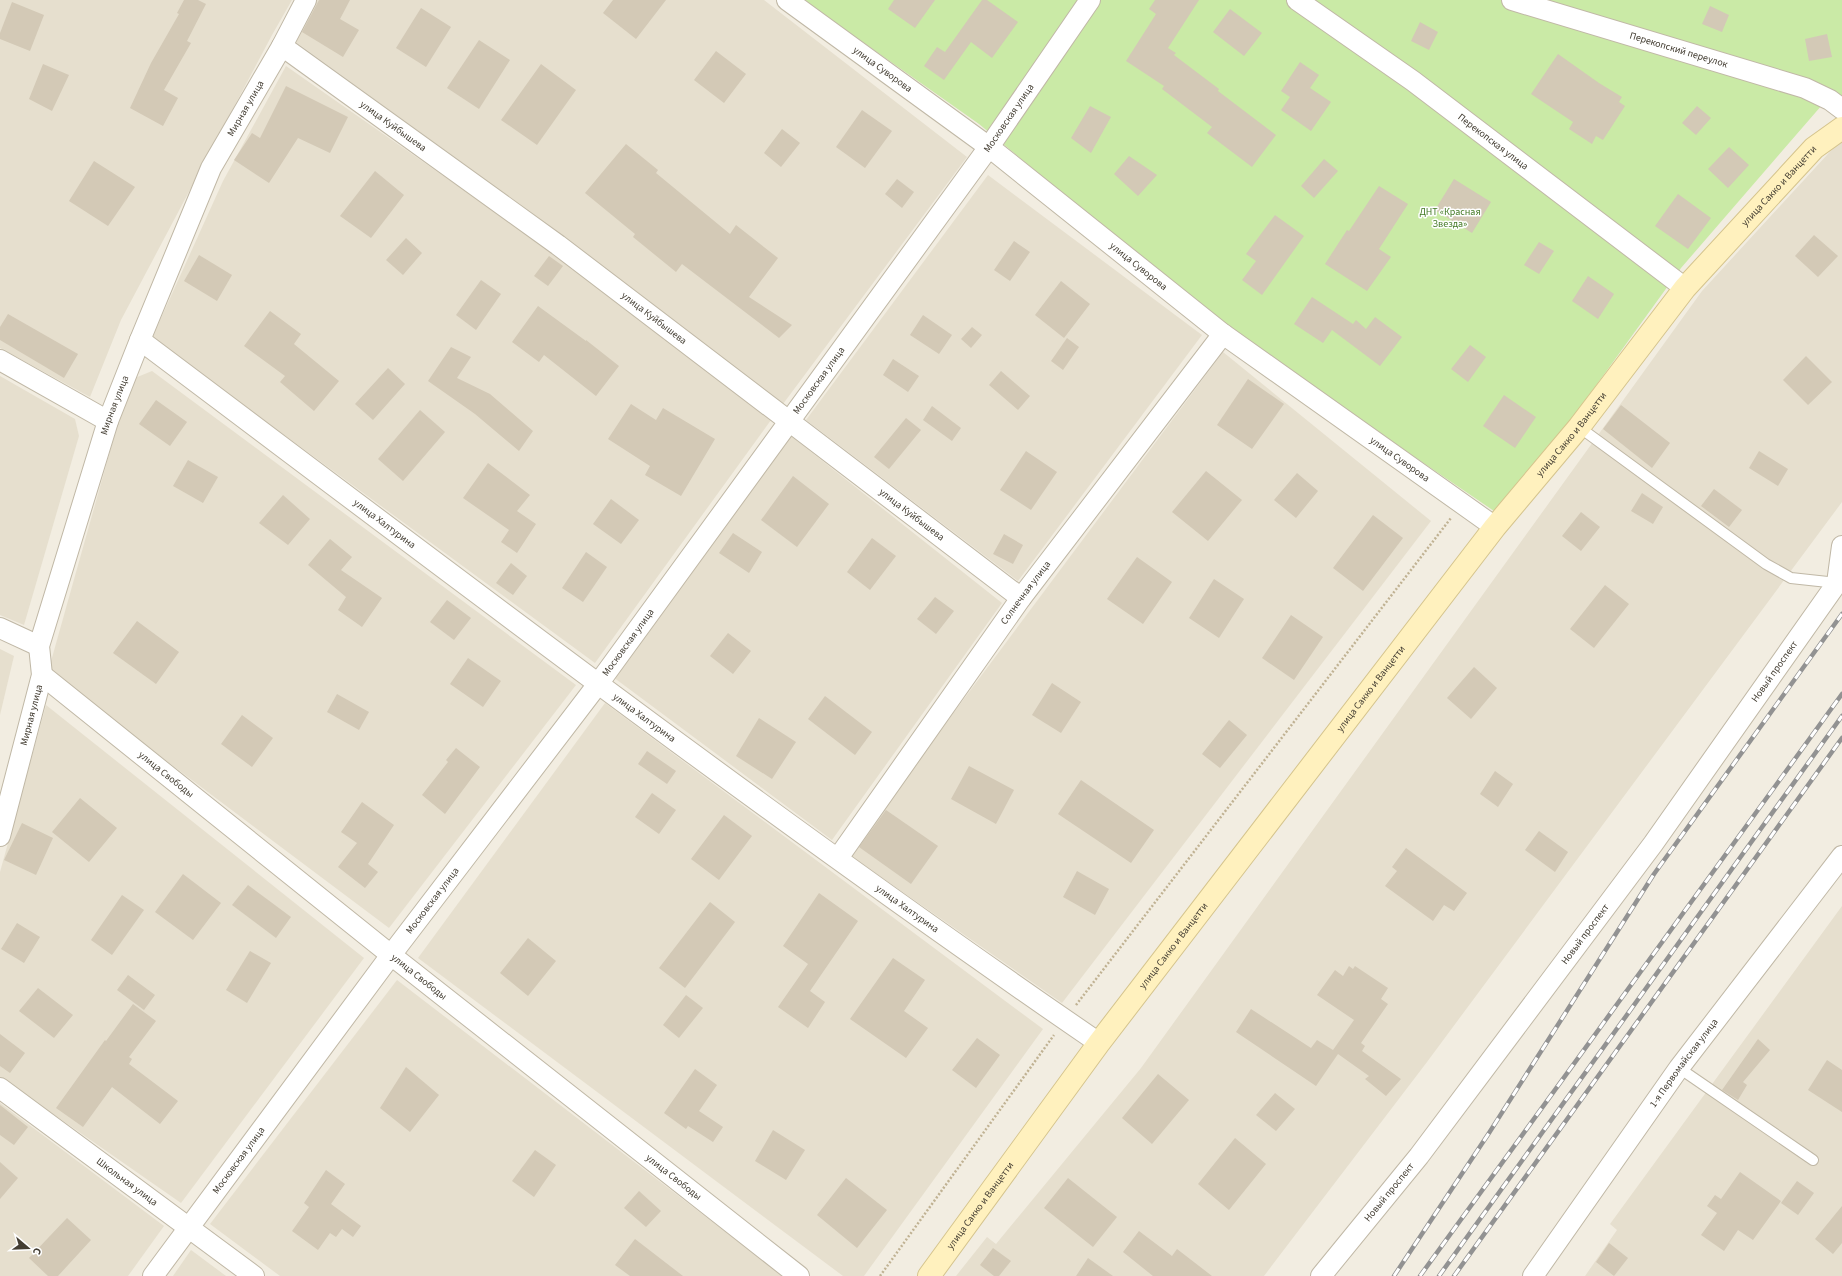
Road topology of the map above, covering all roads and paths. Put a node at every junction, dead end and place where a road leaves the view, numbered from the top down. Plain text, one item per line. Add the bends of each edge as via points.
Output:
1 (306, 0) edge
2 (787, 0) edge
3 (1090, 0) edge
4 (1297, 0) edge
5 (1512, 0) edge
6 (282, 46) junction
7 (1842, 109) edge
8 (1842, 128) edge
9 (989, 147) junction
10 (1685, 288) junction
11 (1223, 334) junction
12 (140, 340) junction
13 (0, 360) edge
14 (108, 421) junction
15 (790, 421) junction
16 (1579, 427) junction
17 (1462, 503) junction
18 (1495, 527) junction
19 (1842, 546) edge
20 (1839, 579) edge
21 (1021, 598) junction
22 (0, 628) edge
23 (38, 646) junction
24 (42, 675) junction
25 (598, 684) junction
26 (0, 836) edge
27 (1842, 856) edge
28 (838, 858) junction
29 (391, 955) junction
30 (1065, 1020) junction
31 (1099, 1043) junction
32 (1679, 1068) junction
33 (0, 1088) edge
34 (1813, 1160) dead end
35 (189, 1227) junction
36 (153, 1276) edge
37 (254, 1276) edge
38 (799, 1276) edge
39 (880, 1276) edge
40 (929, 1276) edge
41 (1321, 1276) edge
42 (1533, 1276) edge

1 - 6 street, Мирная улица
2 - 9 street, улица Суворова
3 - 9 street, Московская улица
4 - 10 street, Перекопская улица via 1413,81
5 - 7 street, Перекопский переулок via 1805,88
6 - 12 street, Мирная улица via 211,168
6 - 15 street, улица Куйбышева via 558,245
8 - 10 main road, улица Сакко и Ванцетти via 1814,148
9 - 11 street, улица Суворова
9 - 15 street, Московская улица
10 - 16 main road, улица Сакко и Ванцетти
11 - 17 street, улица Суворова
11 - 21 street, Солнечная улица
12 - 14 street, Мирная улица
12 - 25 street, улица Халтурина
13 - 14 street
14 - 23 street, Мирная улица
15 - 21 street, улица Куйбышева
15 - 25 street, Московская улица
16 - 18 main road, улица Сакко и Ванцетти
16 - 20 lane via 1766,564 1791,578
17 - 18 street, улица Суворова
17 - 30 path
18 - 31 main road, улица Сакко и Ванцетти
19 - 20 street
20 - 41 street, Новый проспект via 1653,844 1419,1156
21 - 28 street, Солнечная улица
22 - 23 street
23 - 24 street, Мирная улица
24 - 26 street, Мирная улица
24 - 29 street, улица Свободы
25 - 28 street, улица Халтурина
25 - 29 street, Московская улица
27 - 32 street, 1-я Первомайская улица
28 - 30 street, улица Халтурина
29 - 35 street, Московская улица
29 - 38 street, улица Свободы
30 - 31 street, улица Халтурина
30 - 39 path
31 - 40 main road, улица Сакко и Ванцетти
32 - 34 lane
32 - 42 street, 1-я Первомайская улица
33 - 35 street, Школьная улица
35 - 36 street, Московская улица
35 - 37 street, Школьная улица

